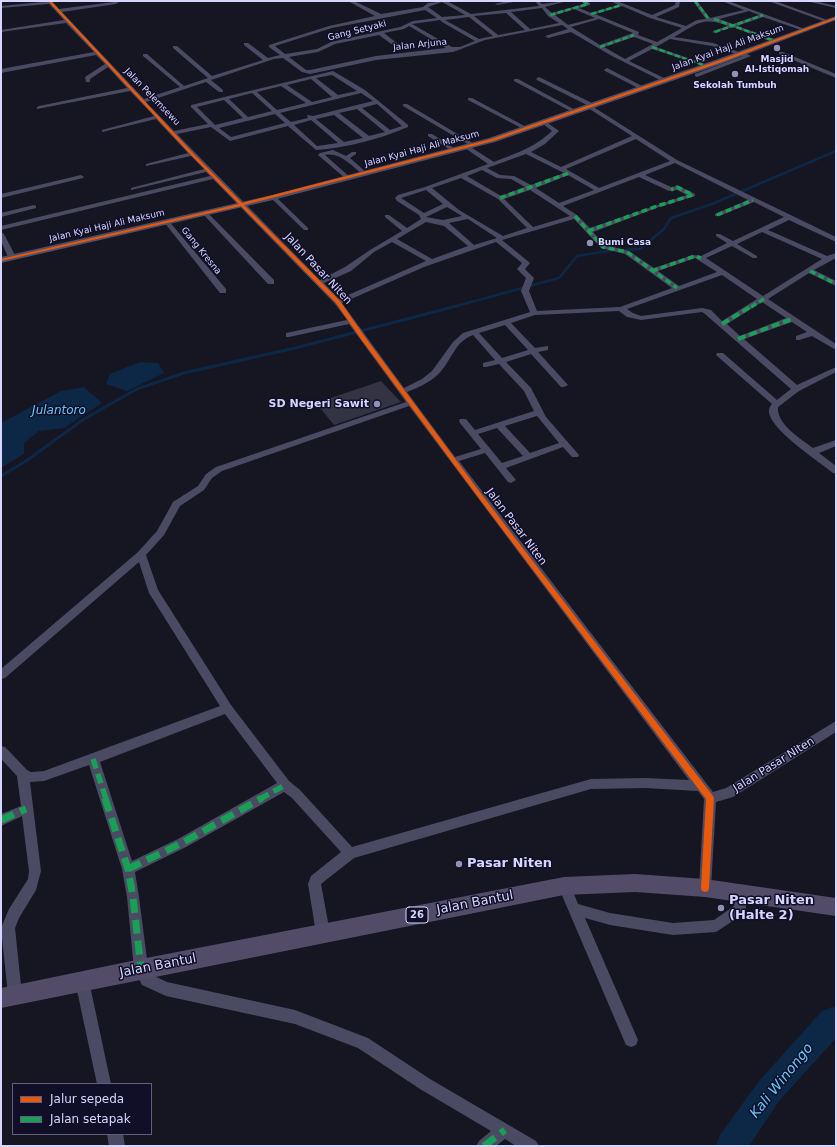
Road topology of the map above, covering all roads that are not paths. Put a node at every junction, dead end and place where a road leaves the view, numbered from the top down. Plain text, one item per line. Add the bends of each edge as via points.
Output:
1 (88, 1) edge
2 (119, 1) edge
3 (350, 1) edge
4 (441, 1) edge
5 (444, 1) edge
6 (517, 1) edge
7 (536, 1) edge
8 (565, 1) edge
9 (583, 1) edge
10 (613, 1) edge
11 (678, 1) edge
12 (695, 1) edge
13 (724, 1) edge
14 (770, 1) edge
15 (808, 1) edge
16 (51, 3) edge
17 (74, 3) dead end
18 (60, 4) dead end
19 (497, 4) dead end
20 (622, 5) junction
21 (542, 6) junction
22 (1, 7) edge
23 (836, 7) edge
24 (426, 8) junction
25 (575, 8) junction
26 (748, 10) junction
27 (508, 12) junction
28 (395, 13) junction
29 (57, 14) junction
30 (591, 14) junction
31 (550, 15) junction
32 (763, 15) junction
33 (380, 16) junction
34 (471, 16) junction
35 (400, 17) dead end
36 (652, 17) junction
37 (599, 18) junction
38 (836, 18) edge
39 (442, 19) junction
40 (711, 19) junction
41 (406, 20) dead end
42 (828, 21) junction
43 (69, 23) junction
44 (410, 24) junction
45 (564, 25) junction
46 (734, 26) junction
47 (687, 28) junction
48 (320, 30) junction
49 (530, 30) junction
50 (572, 30) junction
51 (803, 30) junction
52 (1, 31) edge
53 (716, 32) dead end
54 (32, 33) dead end
55 (326, 33) dead end
56 (380, 33) junction
57 (634, 35) junction
58 (497, 36) junction
59 (548, 36) dead end
60 (668, 37) junction
61 (691, 37) dead end
62 (685, 40) junction
63 (478, 41) junction
64 (775, 41) junction
65 (246, 44) dead end
66 (658, 44) junction
67 (396, 45) dead end
68 (175, 47) dead end
69 (600, 47) junction
70 (652, 47) junction
71 (453, 50) junction
72 (96, 53) junction
73 (781, 53) dead end
74 (740, 54) junction
75 (145, 55) dead end
76 (285, 55) junction
77 (267, 60) junction
78 (626, 61) junction
79 (725, 62) junction
80 (108, 65) junction
81 (706, 66) junction
82 (608, 70) dead end
83 (1, 71) edge
84 (697, 75) dead end
85 (836, 76) edge
86 (311, 77) junction
87 (209, 79) junction
88 (539, 79) dead end
89 (516, 80) dead end
90 (664, 80) junction
91 (88, 81) dead end
92 (282, 84) junction
93 (184, 88) junction
94 (642, 88) junction
95 (131, 89) junction
96 (221, 91) dead end
97 (253, 91) junction
98 (363, 91) junction
99 (225, 98) junction
100 (336, 98) junction
101 (470, 100) dead end
102 (143, 101) junction
103 (378, 102) junction
104 (310, 103) junction
105 (405, 105) dead end
106 (298, 106) junction
107 (592, 106) junction
108 (358, 107) junction
109 (39, 108) dead end
110 (276, 111) junction
111 (576, 112) junction
112 (335, 113) junction
113 (158, 117) junction
114 (312, 118) junction
115 (247, 119) junction
116 (545, 123) junction
117 (290, 124) junction
118 (212, 126) junction
119 (527, 129) junction
120 (104, 131) dead end
121 (389, 132) junction
122 (174, 133) junction
123 (430, 135) dead end
124 (637, 136) junction
125 (367, 138) junction
126 (342, 144) junction
127 (470, 146) junction
128 (454, 150) junction
129 (526, 152) junction
130 (354, 153) dead end
131 (192, 154) junction
132 (346, 158) junction
133 (675, 161) junction
134 (493, 164) junction
135 (148, 165) dead end
136 (482, 168) junction
137 (561, 169) junction
138 (208, 170) junction
139 (569, 173) junction
140 (365, 174) junction
141 (639, 174) junction
142 (463, 176) junction
143 (80, 177) dead end
144 (215, 177) junction
145 (348, 178) junction
146 (427, 188) junction
147 (531, 188) junction
148 (133, 189) dead end
149 (600, 190) junction
150 (1, 196) edge
151 (273, 197) junction
152 (500, 198) junction
153 (753, 200) junction
154 (448, 204) junction
155 (242, 205) junction
156 (559, 205) junction
157 (34, 207) dead end
158 (205, 213) junction
159 (1, 215) edge
160 (716, 215) dead end
161 (387, 216) dead end
162 (575, 216) junction
163 (469, 217) junction
164 (789, 217) junction
165 (424, 218) junction
166 (166, 221) junction
167 (444, 222) junction
168 (1, 228) edge
169 (306, 229) dead end
170 (532, 229) junction
171 (763, 230) junction
172 (407, 231) junction
173 (588, 231) junction
174 (1, 234) edge
175 (718, 235) dead end
176 (834, 237) edge
177 (392, 239) junction
178 (500, 239) junction
179 (733, 243) junction
180 (474, 248) junction
181 (836, 255) edge
182 (755, 257) dead end
183 (12, 258) junction
184 (701, 258) junction
185 (827, 259) junction
186 (1, 260) edge
187 (432, 262) junction
188 (652, 271) junction
189 (810, 271) junction
190 (724, 272) junction
191 (271, 282) dead end
192 (319, 283) junction
193 (836, 284) edge
194 (677, 288) junction
195 (223, 291) dead end
196 (764, 299) junction
197 (338, 302) junction
198 (621, 309) junction
199 (534, 313) junction
200 (792, 319) junction
201 (352, 321) junction
202 (506, 322) junction
203 (722, 324) junction
204 (474, 332) junction
205 (813, 333) junction
206 (289, 335) dead end
207 (799, 338) dead end
208 (738, 339) junction
209 (545, 348) dead end
210 (836, 348) edge
211 (532, 352) junction
212 (720, 355) dead end
213 (501, 361) junction
214 (486, 365) dead end
215 (836, 370) edge
216 (564, 385) dead end
217 (796, 389) junction
218 (403, 391) junction
219 (411, 402) junction
220 (777, 404) junction
221 (538, 413) junction
222 (463, 421) dead end
223 (499, 425) junction
224 (472, 433) junction
225 (836, 443) edge
226 (564, 444) junction
227 (486, 450) junction
228 (812, 452) junction
229 (575, 455) dead end
230 (529, 457) junction
231 (454, 460) junction
232 (500, 468) junction
233 (836, 470) edge
234 (511, 480) dead end
235 (141, 554) junction
236 (1, 675) edge
237 (227, 708) junction
238 (836, 726) edge
239 (1, 751) edge
240 (93, 759) junction
241 (22, 774) junction
242 (285, 785) junction
243 (701, 786) junction
244 (710, 798) junction
245 (26, 809) junction
246 (1, 820) edge
247 (350, 853) junction
248 (128, 869) junction
249 (564, 886) junction
250 (704, 888) junction
251 (742, 893) junction
252 (836, 907) edge
253 (574, 909) junction
254 (323, 933) junction
255 (141, 969) junction
256 (82, 982) junction
257 (8, 997) edge
258 (631, 1040) dead end
259 (104, 1083) edge
260 (505, 1130) junction
261 (115, 1135) edge
262 (117, 1146) edge
263 (484, 1146) edge
264 (531, 1146) edge

1 - 17 street
2 - 29 street
3 - 33 street
4 - 24 street via 427,5
5 - 34 street
6 - 19 street
7 - 21 street
8 - 21 street, Gang Setyaki
9 - 25 street via 588,4
10 - 20 street
11 - 36 street via 677,6
12 - 40 street via 705,16
13 - 26 street
14 - 42 street
15 - 23 street
16 - 18 street
16 - 22 street
16 - 29 street, Jalan Pelemsewu
20 - 30 street
20 - 36 street
21 - 27 street, Gang Setyaki
21 - 31 street
24 - 28 street
24 - 39 street
25 - 30 street
25 - 31 street
26 - 32 street
26 - 40 street
27 - 34 street, Gang Setyaki
27 - 49 street
28 - 33 street
28 - 35 street
29 - 43 street, Jalan Pelemsewu
30 - 37 street
31 - 45 street
32 - 46 street
32 - 51 street
33 - 48 street
34 - 39 street, Gang Setyaki
34 - 58 street
36 - 47 street
37 - 45 street, Jalan Arjuna
37 - 57 street via 637,33
38 - 42 street, Jalan Kyai Haji Ali Maksum
39 - 44 street, Gang Setyaki
39 - 63 street
40 - 46 street
40 - 47 street via 699,21
41 - 44 street
42 - 51 street, Jalan Kyai Haji Ali Maksum
43 - 52 street
43 - 54 street
43 - 72 street, Jalan Pelemsewu
44 - 56 street, Gang Setyaki
44 - 71 street
45 - 49 street, Jalan Arjuna
45 - 50 street
46 - 53 street
46 - 64 street
47 - 60 street
48 - 55 street
48 - 76 street, Jalan Arjuna via 271,45
49 - 58 street, Jalan Arjuna
50 - 59 street
50 - 69 street
51 - 64 street, Jalan Kyai Haji Ali Maksum
56 - 67 street
56 - 76 street, Gang Setyaki via 333,43 318,50
57 - 66 street
57 - 69 street
58 - 63 street, Jalan Arjuna
60 - 62 street
60 - 66 street
61 - 62 street
62 - 74 street via 713,45
63 - 71 street, Jalan Arjuna
64 - 74 street, Jalan Kyai Haji Ali Maksum
65 - 77 street
66 - 70 street
68 - 87 street via 192,66
69 - 78 street
70 - 78 street
70 - 81 street
71 - 76 street, Jalan Arjuna via 370,59 310,72 304,71
72 - 80 street, Jalan Pelemsewu
72 - 83 street
73 - 85 street
74 - 79 street, Jalan Kyai Haji Ali Maksum
75 - 93 street
76 - 77 street, Gang Setyaki
77 - 87 street, Gang Setyaki
78 - 90 street
79 - 81 street, Jalan Kyai Haji Ali Maksum
79 - 84 street
80 - 91 street via 87,78
80 - 95 street, Jalan Pelemsewu
81 - 90 street, Jalan Kyai Haji Ali Maksum
82 - 94 street
86 - 92 street
86 - 98 street via 334,74
86 - 100 street
87 - 93 street, Gang Setyaki
87 - 96 street
88 - 107 street
89 - 111 street
90 - 94 street, Jalan Kyai Haji Ali Maksum
92 - 97 street
92 - 104 street
93 - 102 street, Gang Setyaki
94 - 107 street, Jalan Kyai Haji Ali Maksum
95 - 102 street, Jalan Pelemsewu
95 - 109 street
97 - 99 street
97 - 110 street
98 - 100 street
98 - 103 street
99 - 115 street
99 - 118 street via 194,106
100 - 104 street
101 - 119 street
102 - 113 street, Jalan Pelemsewu
103 - 108 street
103 - 121 street via 406,125
104 - 106 street
105 - 127 street
106 - 110 street
106 - 114 street
107 - 111 street, Jalan Kyai Haji Ali Maksum
107 - 124 street
108 - 112 street
108 - 121 street
110 - 115 street
110 - 117 street
111 - 116 street, Jalan Kyai Haji Ali Maksum
112 - 114 street
112 - 125 street
113 - 120 street
113 - 122 street, Jalan Pelemsewu
114 - 117 street
114 - 126 street
115 - 118 street
116 - 119 street, Jalan Kyai Haji Ali Maksum
116 - 129 street via 555,132 543,143
117 - 118 street via 230,138
117 - 126 street via 316,148
118 - 122 street
119 - 127 street, Jalan Kyai Haji Ali Maksum
121 - 125 street
122 - 131 street, Jalan Pelemsewu
123 - 128 street
124 - 133 street
124 - 137 street
125 - 126 street
127 - 128 street, Jalan Kyai Haji Ali Maksum
127 - 134 street
128 - 140 street, Jalan Kyai Haji Ali Maksum
129 - 134 street
129 - 137 street
130 - 132 street
131 - 135 street
131 - 138 street, Jalan Pelemsewu
132 - 140 street
132 - 145 street via 333,152 320,154
133 - 141 street
133 - 153 street
134 - 136 street
136 - 142 street
136 - 147 street via 499,178 512,176
137 - 139 street
138 - 144 street, Jalan Pelemsewu
138 - 148 street
139 - 147 street
139 - 149 street
140 - 145 street, Jalan Kyai Haji Ali Maksum
141 - 149 street
141 - 173 street via 671,190 681,185 692,196
142 - 146 street
142 - 152 street
143 - 150 street
144 - 155 street, Jalan Pelemsewu
144 - 168 street
145 - 151 street, Jalan Kyai Haji Ali Maksum
146 - 154 street
146 - 165 street via 398,198
147 - 152 street
147 - 156 street
149 - 156 street
151 - 155 street, Jalan Kyai Haji Ali Maksum
151 - 169 street
152 - 170 street
153 - 160 street
153 - 164 street
154 - 163 street
154 - 165 street
155 - 158 street, Jalan Kyai Haji Ali Maksum
155 - 192 street, Jalan Pasar Niten
156 - 162 street
157 - 159 street
158 - 166 street, Jalan Kyai Haji Ali Maksum
158 - 191 street
161 - 172 street
162 - 170 street
162 - 173 street
163 - 167 street
163 - 178 street
164 - 171 street
164 - 176 street
165 - 167 street
165 - 172 street
166 - 183 street, Jalan Kyai Haji Ali Maksum
166 - 195 street, Gang Kresna
167 - 180 street
170 - 178 street
171 - 179 street
171 - 185 street
172 - 177 street
173 - 188 street via 603,247 627,252
174 - 183 street
175 - 179 street
177 - 187 street
177 - 192 street via 355,265
178 - 180 street
178 - 199 street via 526,264 521,269 530,278 525,290
179 - 182 street
179 - 184 street
180 - 187 street
181 - 185 street
183 - 186 street, Jalan Kyai Haji Ali Maksum
184 - 188 street via 695,256
184 - 190 street
185 - 189 street
187 - 197 street
188 - 194 street
189 - 193 street
189 - 196 street
190 - 194 street
190 - 196 street
192 - 197 street, Jalan Pasar Niten
194 - 198 street
196 - 200 street
196 - 203 street
197 - 201 street, Jalan Pasar Niten
198 - 199 street
198 - 203 street via 641,318 702,310
199 - 202 street
200 - 205 street
200 - 208 street
201 - 206 street
201 - 218 street, Jalan Pasar Niten
202 - 204 street
202 - 211 street
203 - 208 street
204 - 213 street
204 - 218 street via 458,340 443,364 431,377
205 - 207 street
205 - 210 street
208 - 217 street
209 - 211 street
211 - 213 street
211 - 216 street
212 - 220 street
213 - 214 street
213 - 221 street via 530,394
215 - 217 street
217 - 220 street
218 - 219 street, Jalan Pasar Niten
219 - 231 street, Jalan Pasar Niten
219 - 235 street via 214,472 201,488 176,504 162,533
220 - 228 street via 774,406 773,414
221 - 223 street
221 - 226 street
222 - 224 street
223 - 224 street
223 - 230 street
224 - 227 street
225 - 228 street
226 - 229 street
226 - 230 street
227 - 231 street
227 - 232 street
228 - 233 street
230 - 232 street
231 - 243 street, Jalan Pasar Niten
232 - 234 street
235 - 236 street
235 - 237 street via 153,590
237 - 240 street
237 - 242 street
238 - 244 street, Jalan Pasar Niten via 729,793
239 - 241 street
240 - 241 street via 44,776 31,777
240 - 248 street
241 - 245 street
242 - 247 street
242 - 248 street via 182,843
243 - 244 street, Jalan Pasar Niten
243 - 247 street via 591,784
244 - 250 street
245 - 246 street
245 - 257 street via 35,876 10,918
247 - 254 street via 314,884
248 - 255 street
249 - 250 main road, Jalan Bantul / 26 via 635,883
249 - 253 street
249 - 254 main road, Jalan Bantul / 26
250 - 251 main road, Jalan Bantul / 26
251 - 252 main road, Jalan Bantul / 26
251 - 253 street via 740,909 716,926 673,929 610,919
253 - 258 street
254 - 255 main road, Jalan Bantul / 26
255 - 256 main road, Jalan Bantul / 26
255 - 260 street via 147,980 166,989 295,1017 363,1043 425,1084
256 - 257 main road, Jalan Bantul / 26
256 - 259 street
260 - 263 street
260 - 264 street
261 - 262 street

